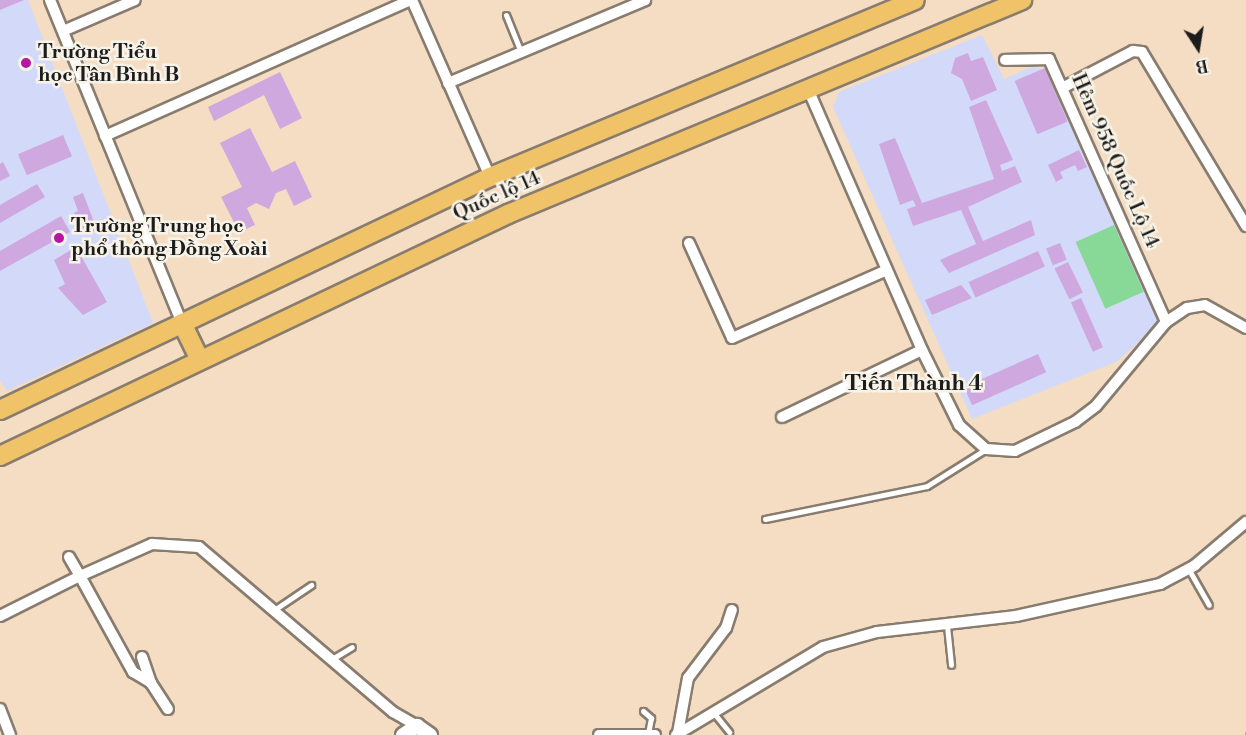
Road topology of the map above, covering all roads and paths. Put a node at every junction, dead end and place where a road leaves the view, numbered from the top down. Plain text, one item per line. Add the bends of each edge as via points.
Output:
1 (50, 0) edge
2 (135, 0) edge
3 (411, 0) edge
4 (645, 0) edge
5 (915, 0) edge
6 (1022, 0) edge
7 (506, 15) dead end
8 (63, 31) junction
9 (521, 52) junction
10 (1005, 60) dead end
11 (447, 83) junction
12 (1064, 87) junction
13 (808, 89) junction
14 (105, 136) junction
15 (490, 177) junction
16 (1246, 226) edge
17 (689, 243) dead end
18 (888, 270) junction
19 (182, 322) junction
20 (1166, 322) junction
21 (1246, 328) edge
22 (922, 350) junction
23 (200, 360) junction
24 (0, 410) edge
25 (782, 417) dead end
26 (986, 449) junction
27 (0, 456) edge
28 (765, 519) dead end
29 (1246, 522) edge
30 (69, 557) dead end
31 (1189, 570) junction
32 (80, 576) junction
33 (311, 585) dead end
34 (1209, 605) dead end
35 (274, 610) junction
36 (732, 610) dead end
37 (0, 616) edge
38 (947, 626) junction
39 (352, 647) dead end
40 (142, 657) dead end
41 (331, 660) junction
42 (951, 664) dead end
43 (150, 683) junction
44 (0, 709) edge
45 (168, 709) dead end
46 (712, 710) junction
47 (643, 711) dead end
48 (417, 726) junction
49 (729, 732) dead end
50 (652, 734) edge
51 (677, 734) edge
52 (10, 735) edge
53 (403, 735) edge
54 (430, 735) edge
55 (599, 735) edge

1 - 8 street
2 - 8 street
3 - 11 street
3 - 14 street
4 - 9 street
5 - 15 highway, Quốc lộ 14
6 - 13 highway, Quốc lộ 14
7 - 9 lane
8 - 14 street
9 - 11 street
10 - 12 street, Hẻm 958 Quốc Lộ 14 via 1049,59
11 - 15 street
12 - 16 street via 1132,51 1142,52
12 - 20 street, Hẻm 958 Quốc Lộ 14
13 - 18 street
13 - 23 highway, Quốc lộ 14 via 508,214
14 - 19 street
15 - 19 highway, Quốc lộ 14
17 - 18 street via 732,338
18 - 22 street
19 - 23 highway
19 - 24 highway, Quốc lộ 14
20 - 21 street via 1187,308 1205,305
20 - 26 street via 1096,406 1076,422 1015,451
22 - 25 street
22 - 26 street via 959,425
23 - 27 highway, Quốc lộ 14
26 - 28 lane via 927,486
29 - 31 street
30 - 32 street
31 - 34 lane
31 - 38 street via 1160,584 1087,602
32 - 35 street via 135,549 186,544 212,557
32 - 37 street
32 - 43 street via 133,672
33 - 35 lane
35 - 41 street
36 - 51 street via 726,628 688,678
38 - 42 lane
38 - 46 street via 877,632 823,646
39 - 41 lane
40 - 43 street
41 - 48 street
43 - 45 street
44 - 52 street
46 - 49 lane
46 - 51 street
47 - 50 lane via 651,718
48 - 53 street
48 - 54 street
50 - 55 street

